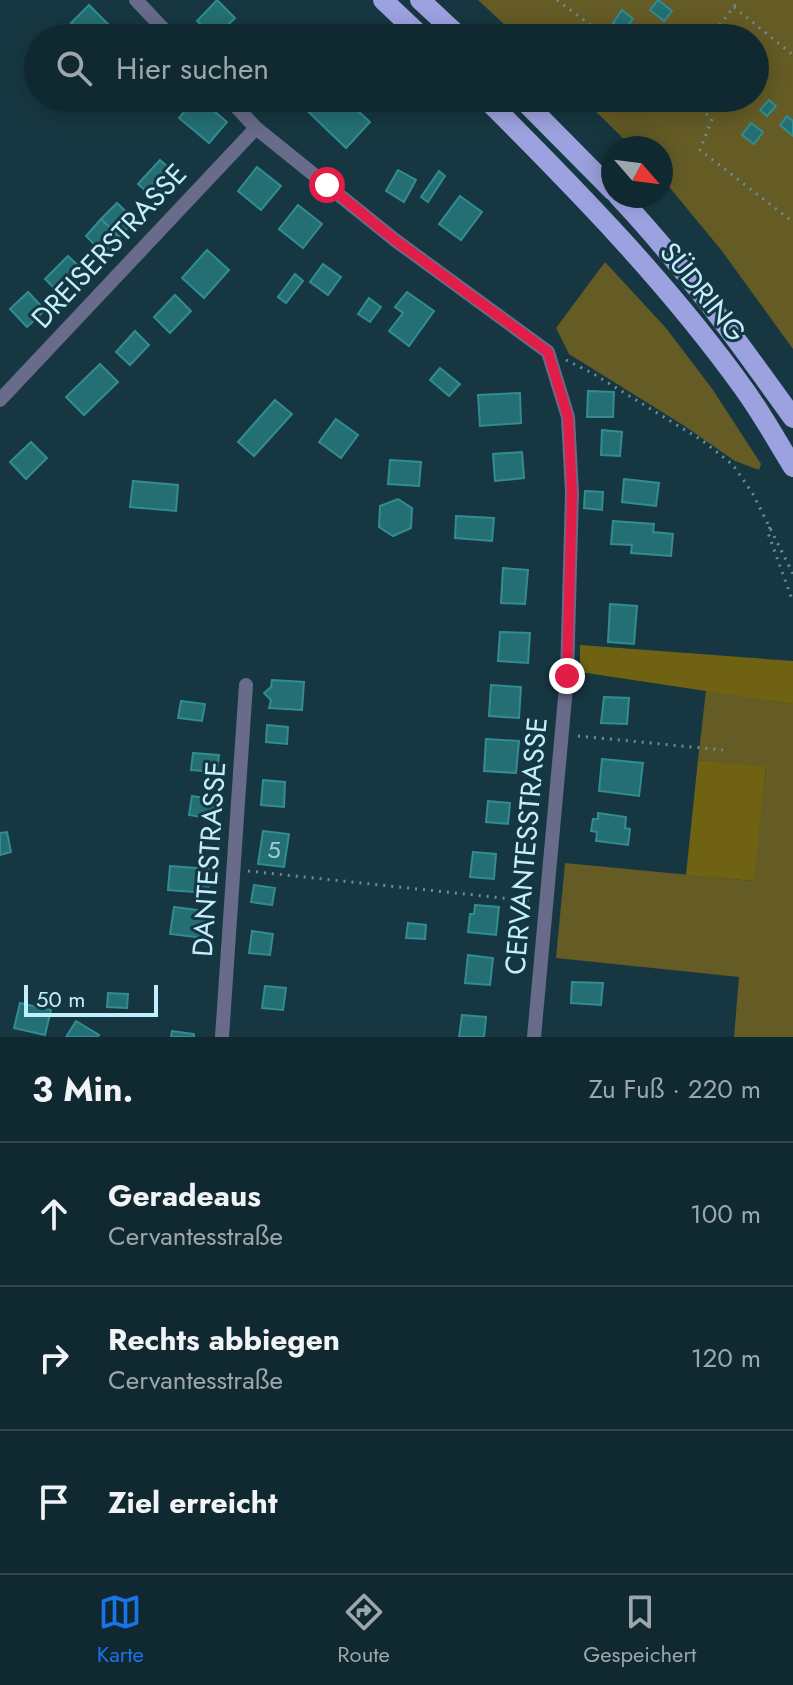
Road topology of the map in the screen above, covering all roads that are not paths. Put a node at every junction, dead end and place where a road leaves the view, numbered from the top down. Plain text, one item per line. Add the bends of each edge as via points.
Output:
1 (136, 0) edge
2 (383, 0) edge
3 (420, 0) edge
4 (159, 24) edge
5 (408, 24) edge
6 (446, 24) edge
7 (241, 112) edge
8 (499, 112) edge
9 (535, 112) edge
10 (256, 128) junction
11 (601, 179) edge
12 (629, 208) edge
13 (0, 400) edge
14 (793, 418) edge
15 (793, 467) edge
16 (246, 685) dead end
17 (222, 1037) edge
18 (534, 1037) edge

1 - 4 street
2 - 5 main road
3 - 6 main road
7 - 10 street
8 - 15 main road, SÜDRING via 678,304 745,391
9 - 11 main road
10 - 13 street, DREISERSTRASSE
10 - 18 street, CERVANTESSTRASSE via 395,240 548,352 568,417 572,493 567,676
12 - 14 main road, SÜDRING via 716,310
16 - 17 street, DANTESTRASSE

